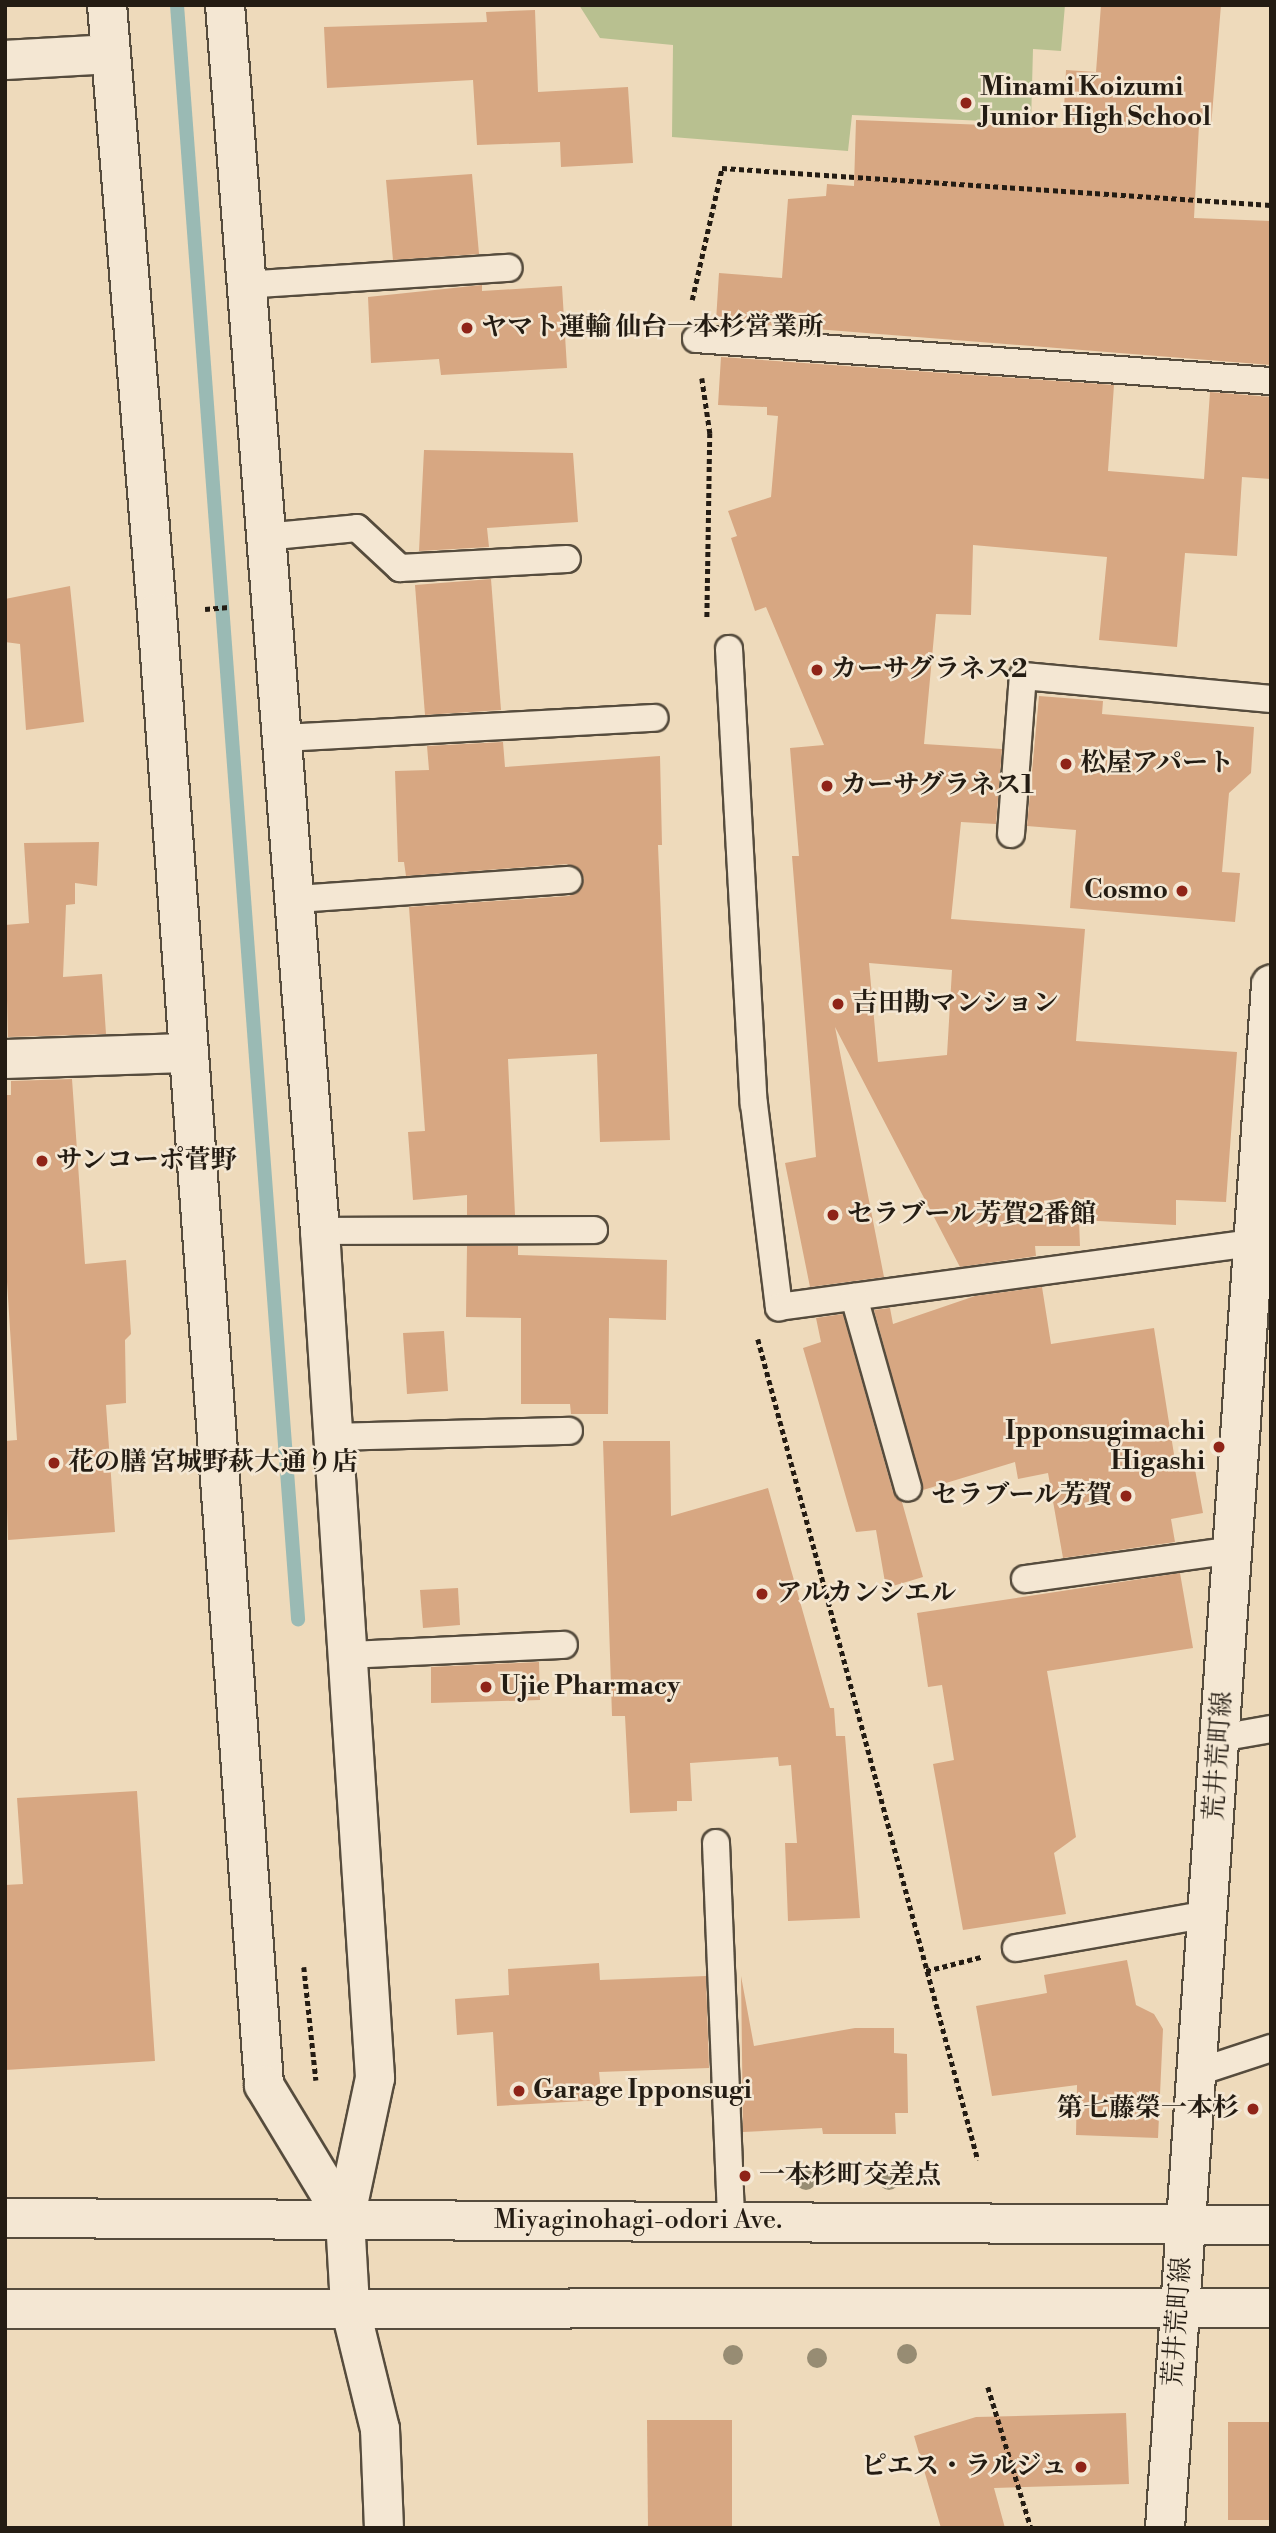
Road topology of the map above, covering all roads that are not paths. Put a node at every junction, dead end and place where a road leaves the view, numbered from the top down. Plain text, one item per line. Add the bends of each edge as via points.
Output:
1 (107, 5) edge
2 (225, 5) edge
3 (111, 54) junction
4 (5, 60) edge
5 (508, 268) dead end
6 (244, 285) junction
7 (696, 339) road end
8 (1271, 381) edge
9 (264, 537) junction
10 (567, 559) dead end
11 (729, 649) dead end
12 (1271, 699) edge
13 (654, 718) dead end
14 (282, 738) junction
15 (1011, 834) dead end
16 (568, 880) dead end
17 (296, 899) junction
18 (1271, 985) edge
19 (188, 1053) junction
20 (5, 1059) edge
21 (1264, 1189) edge
22 (594, 1230) dead end
23 (320, 1231) junction
24 (1253, 1243) junction
25 (854, 1297) junction
26 (569, 1431) dead end
27 (334, 1437) junction
28 (908, 1488) dead end
29 (1233, 1550) junction
30 (1025, 1579) dead end
31 (564, 1645) dead end
32 (348, 1655) junction
33 (1271, 1729) edge
34 (1220, 1738) junction
35 (716, 1843) dead end
36 (1208, 1914) junction
37 (1016, 1948) road end
38 (1271, 2048) edge
39 (1195, 2073) junction
40 (5, 2218) edge
41 (345, 2219) junction
42 (731, 2221) junction
43 (1185, 2225) junction
44 (1271, 2225) edge
45 (350, 2307) junction
46 (1271, 2308) edge
47 (5, 2309) edge
48 (1179, 2309) junction
49 (384, 2528) edge
50 (1165, 2528) edge

1 - 3 street
2 - 6 street
3 - 4 street
3 - 19 street
5 - 6 lane
6 - 9 street
7 - 8 lane
9 - 10 lane via 357,528 400,568
9 - 14 street
11 - 25 lane via 754,1104 779,1307
12 - 15 lane via 1023,676
13 - 14 lane
14 - 17 street
16 - 17 lane
17 - 23 street
18 - 21 street, 荒井荒町線
19 - 20 street
19 - 41 street via 264,2085
21 - 24 street, 荒井荒町線
22 - 23 lane
23 - 27 street
24 - 25 lane
24 - 29 street, 荒井荒町線
25 - 28 lane
26 - 27 lane
27 - 32 street
29 - 30 lane
29 - 34 street, 荒井荒町線
31 - 32 lane
32 - 41 street via 375,2078
33 - 34 lane
34 - 36 street, 荒井荒町線
35 - 42 lane
36 - 37 lane
36 - 39 street, 荒井荒町線
38 - 39 lane
39 - 43 street, 荒井荒町線
40 - 41 street, Miyaginohagi-odori Ave.
41 - 42 street, Miyaginohagi-odori Ave.
41 - 45 street
42 - 43 street, Miyaginohagi-odori Ave.
43 - 44 street, Miyaginohagi-odori Ave.
43 - 48 street, 荒井荒町線
45 - 47 street
45 - 48 street
45 - 49 street via 380,2429
46 - 48 street
48 - 50 street, 荒井荒町線

